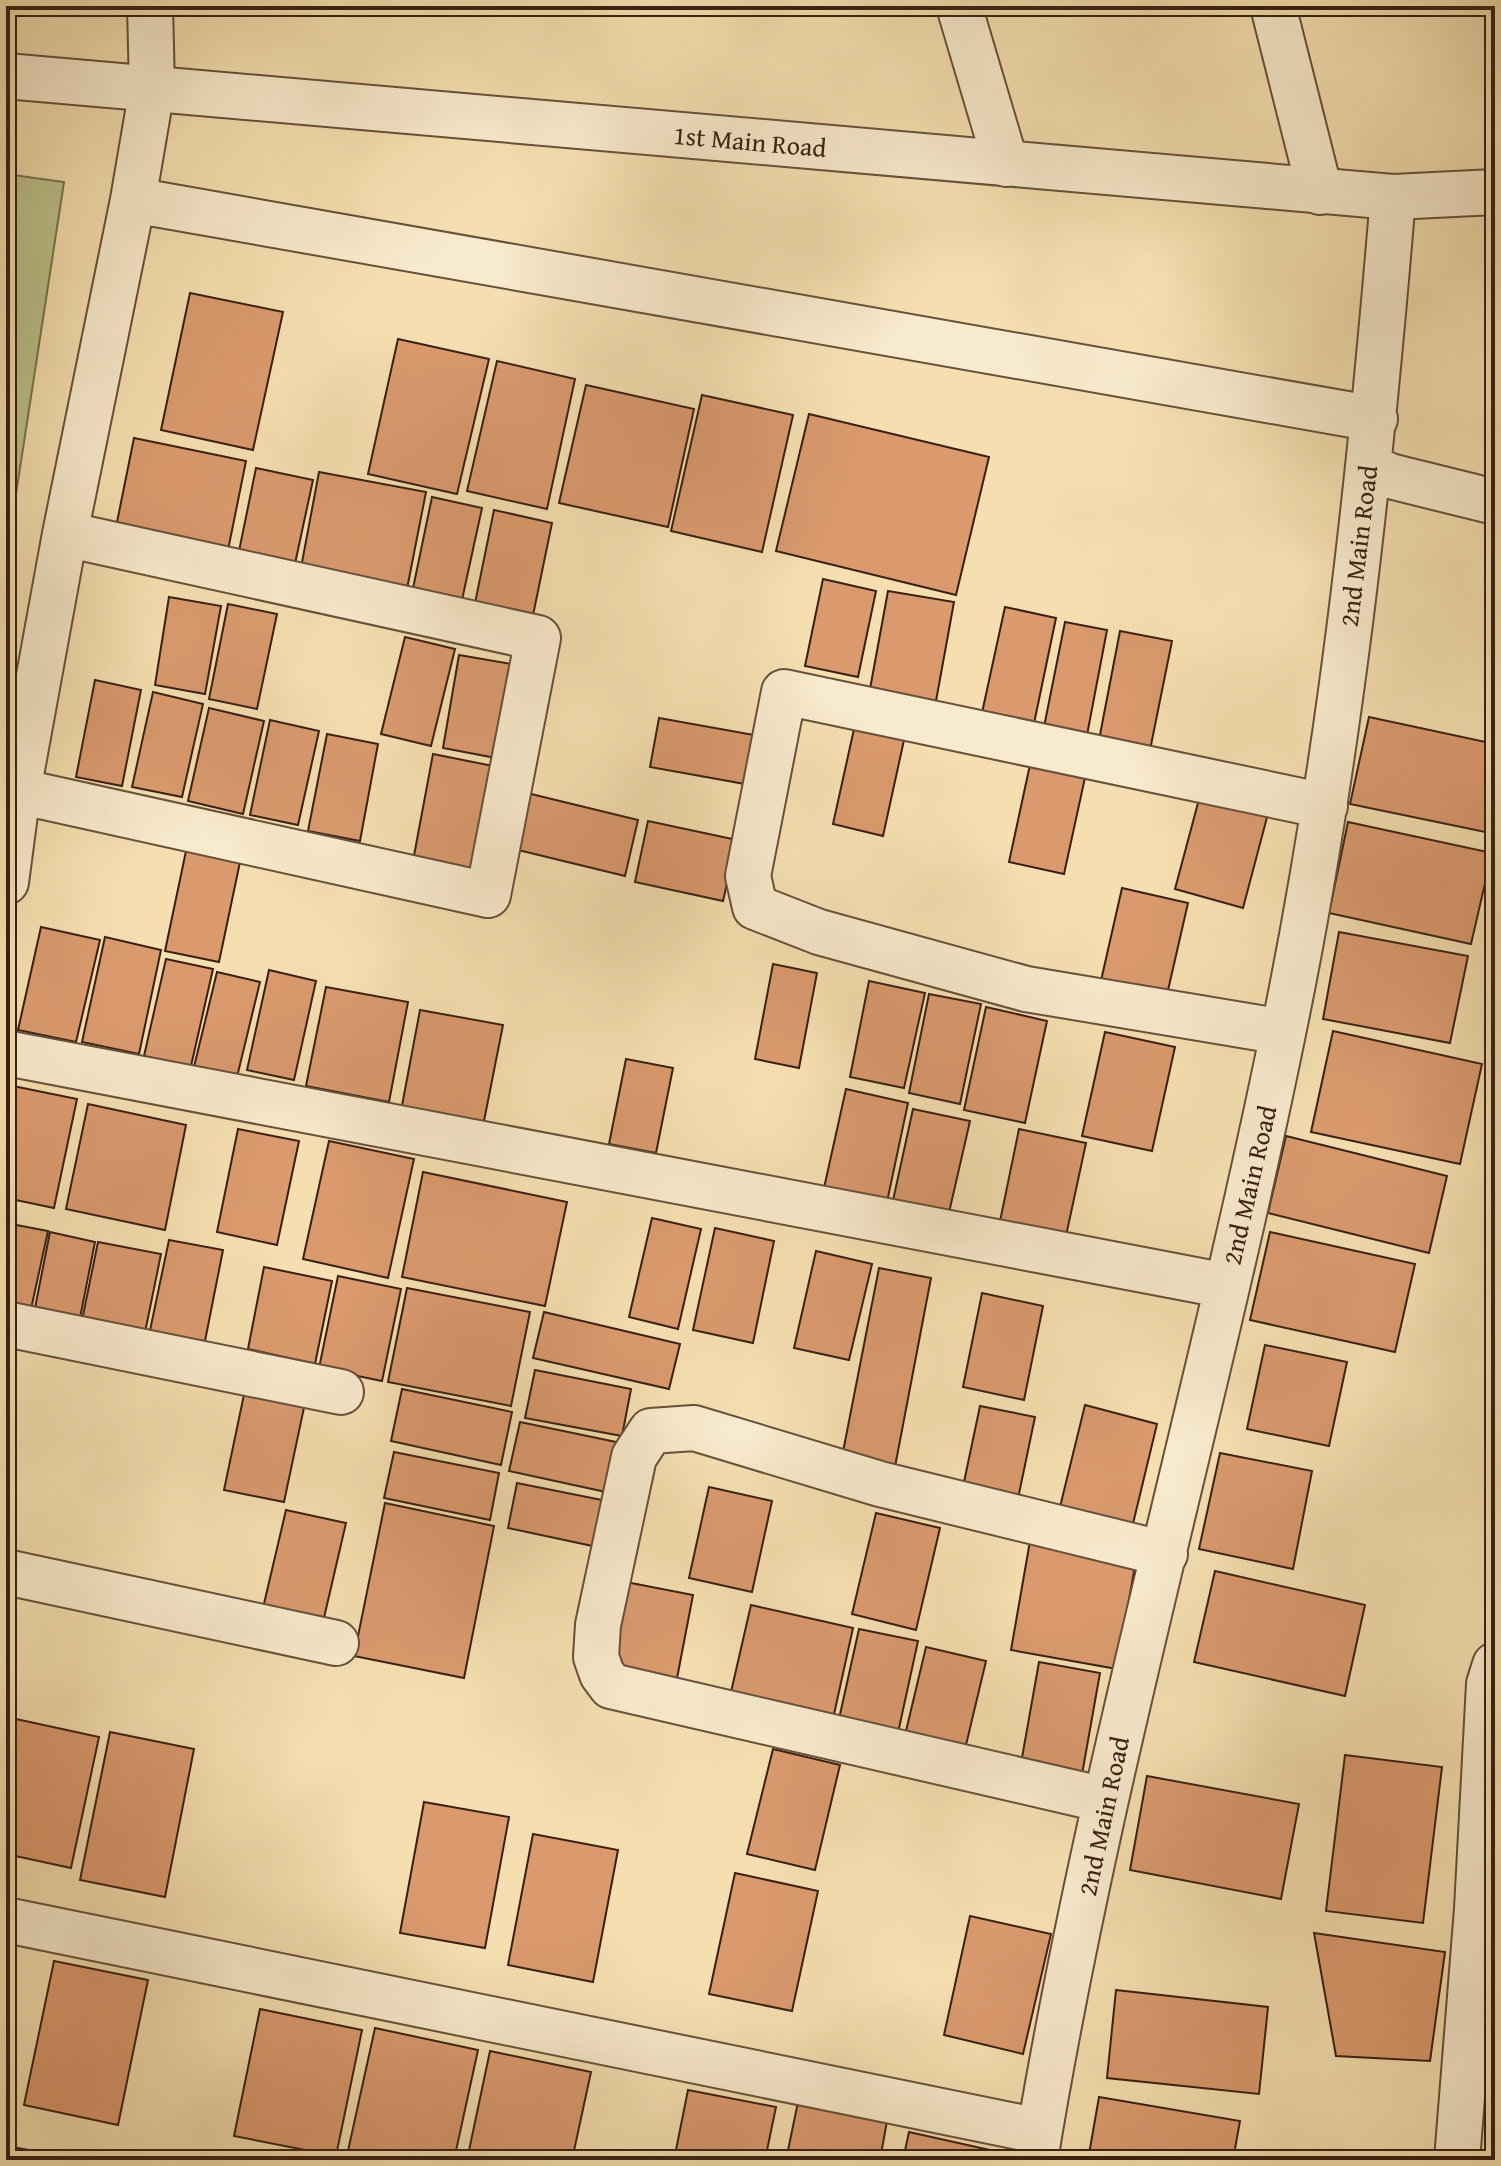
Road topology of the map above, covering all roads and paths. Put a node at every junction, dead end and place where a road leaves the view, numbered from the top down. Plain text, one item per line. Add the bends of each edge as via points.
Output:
1 (150, 6) edge
2 (959, 6) edge
3 (1273, 6) edge
4 (6, 76) edge
5 (152, 89) junction
6 (1006, 164) junction
7 (1320, 192) junction
8 (1495, 192) edge
9 (1393, 197) junction
10 (133, 200) junction
11 (1375, 419) junction
12 (1368, 466) junction
13 (1495, 502) edge
14 (65, 534) junction
15 (18, 791) junction
16 (1325, 806) junction
17 (6, 882) edge
18 (1283, 1032) junction
19 (6, 1053) edge
20 (1227, 1286) junction
21 (6, 1324) edge
22 (341, 1392) dead end
23 (1165, 1554) junction
24 (6, 1572) edge
25 (336, 1643) dead end
26 (1495, 1665) edge
27 (1105, 1800) junction
28 (6, 1920) edge
29 (1037, 2146) edge
30 (1457, 2160) edge

1 - 5 street
2 - 6 street
3 - 7 street
4 - 5 street, 1st Main Road
5 - 6 street, 1st Main Road
5 - 10 street
6 - 7 street, 1st Main Road
7 - 9 street, 1st Main Road
8 - 9 street, 1st Main Road
9 - 11 street, 2nd Main Road
10 - 11 street
10 - 14 street
11 - 12 street, 2nd Main Road
12 - 13 street
12 - 16 street, 2nd Main Road
14 - 15 street
14 - 15 street via 538,638 488,895
15 - 17 street
16 - 18 street, 2nd Main Road
16 - 18 street via 784,692 757,823 748,876 755,907 819,932 1026,989
18 - 20 street, 2nd Main Road
19 - 20 street
20 - 23 street, 2nd Main Road
21 - 22 street
23 - 27 street, 2nd Main Road
23 - 27 street via 880,1484 694,1428 651,1431 634,1457 598,1625 596,1657 611,1686
24 - 25 street
26 - 30 street via 1489,1684
27 - 29 street, 2nd Main Road
28 - 29 street

